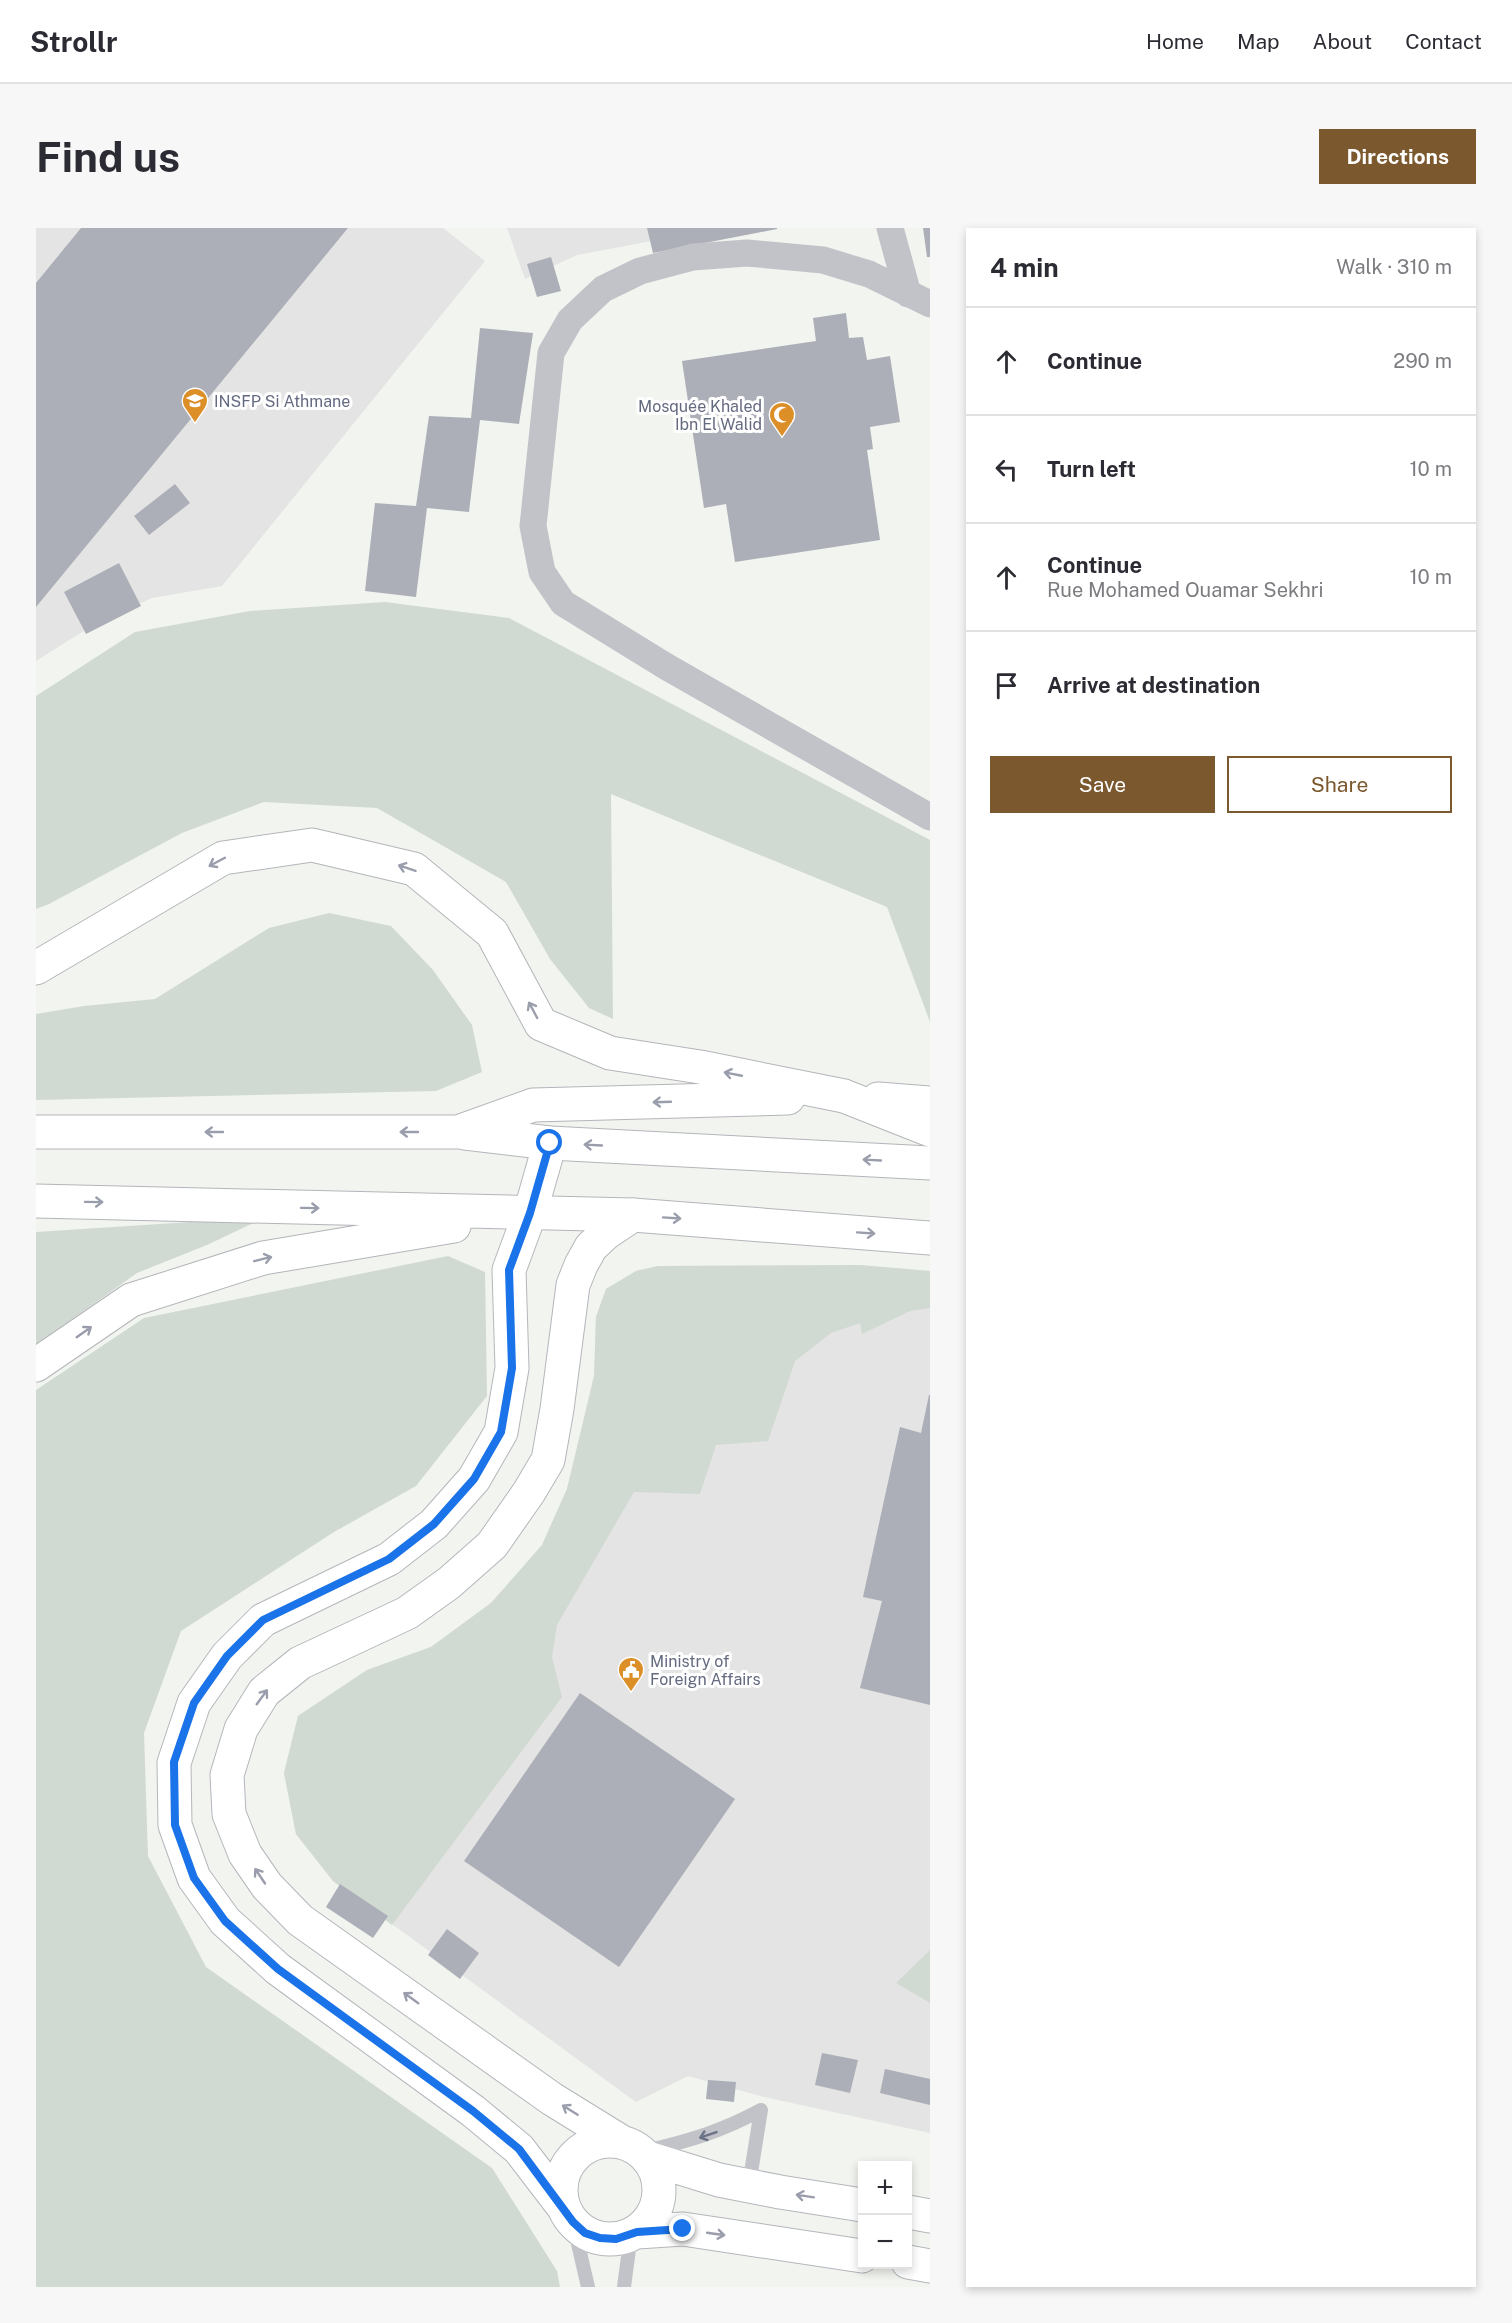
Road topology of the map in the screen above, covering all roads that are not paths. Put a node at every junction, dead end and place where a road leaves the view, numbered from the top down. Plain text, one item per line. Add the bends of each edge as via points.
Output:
1 (890, 228) edge
2 (919, 299) edge
3 (930, 817) edge
4 (36, 968) edge
5 (844, 1096) junction
6 (930, 1103) edge
7 (930, 1130) edge
8 (36, 1132) edge
9 (458, 1132) junction
10 (550, 1143) junction
11 (930, 1162) edge
12 (36, 1201) edge
13 (530, 1213) junction
14 (633, 1215) junction
15 (930, 1238) edge
16 (36, 1365) edge
17 (636, 2150) junction
18 (749, 2186) junction
19 (858, 2204) edge
20 (912, 2213) edge
21 (569, 2216) junction
22 (930, 2216) edge
23 (634, 2233) junction
24 (858, 2255) edge
25 (912, 2263) edge
26 (930, 2266) edge
27 (588, 2287) edge
28 (624, 2287) edge

1 - 2 street
2 - 3 street via 869,274 823,260 747,253 693,257 640,271 603,289 570,320 551,353 533,526 542,572 563,603
5 -> 4 main road via 610,1053 541,1024 492,933 414,869 312,845 224,858
5 - 6 main road
5 - 7 main road
5 -> 9 main road via 533,1106
9 -> 8 main road
9 - 10 main road
11 -> 10 main road
10 - 13 main road
12 -> 13 main road
13 - 14 main road
16 -> 13 main road via 131,1300 263,1258
13 - 21 main road via 509,1270 512,1368 501,1432 474,1479 434,1524 389,1559 263,1620 227,1656 194,1703 174,1762 175,1825 194,1878 225,1921 278,1969 519,2149
14 -> 15 main road
17 -> 14 main road via 552,2099 300,1920 267,1886 245,1854 229,1814 227,1775 241,1729 264,1692 300,1663 407,1613 492,1545 548,1460 573,1285 591,1247
17 - 18 main road via 719,2180
18 -> 17 lane via 761,2110 701,2138
17 - 21 main road via 604,2141 578,2154 562,2179 561,2195
17 - 23 main road via 655,2169 659,2197 648,2223
19 -> 18 main road
20 - 22 main road
21 - 23 main road via 585,2233 600,2238 616,2239
21 - 27 lane
23 -> 24 main road via 683,2229
23 - 28 lane
25 - 26 main road

